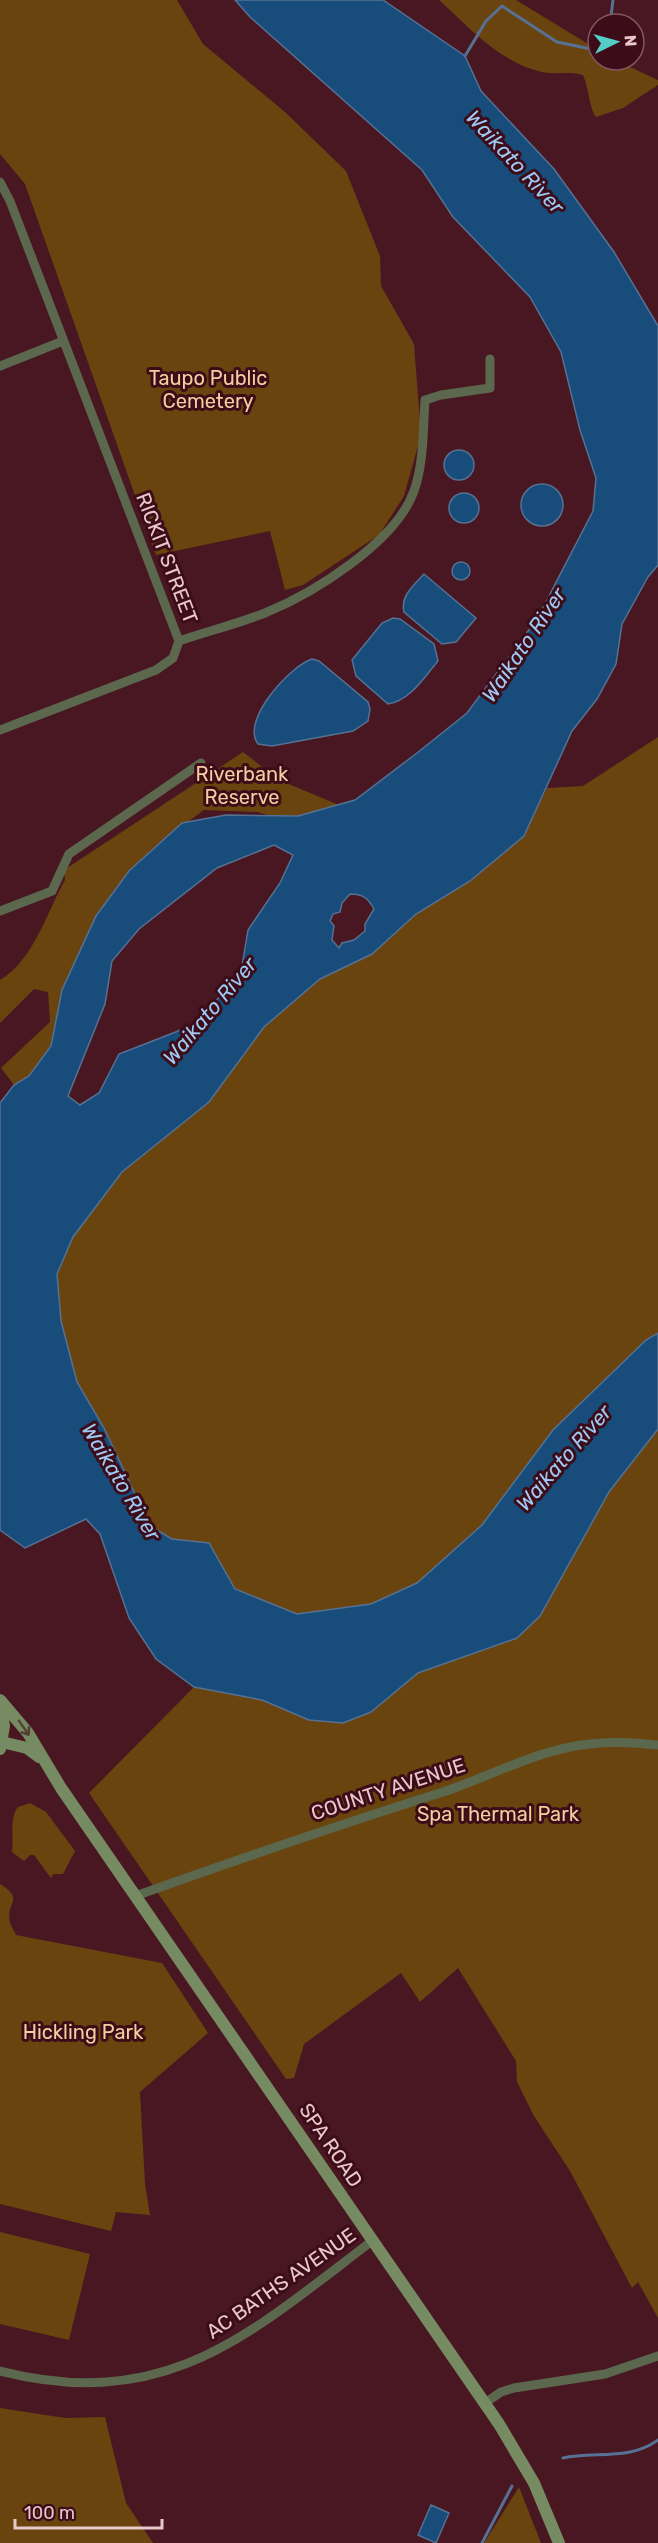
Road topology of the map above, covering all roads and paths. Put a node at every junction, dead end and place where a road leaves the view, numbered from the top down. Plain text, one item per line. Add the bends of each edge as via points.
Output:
1 (0, 182) edge
2 (63, 341) junction
3 (490, 359) dead end
4 (0, 366) edge
5 (179, 640) junction
6 (0, 730) edge
7 (201, 763) dead end
8 (0, 911) edge
9 (0, 1701) edge
10 (1, 1745) edge
11 (658, 1745) edge
12 (43, 1760) junction
13 (136, 1898) junction
14 (372, 2241) junction
15 (658, 2356) edge
16 (0, 2371) edge
17 (485, 2403) junction
18 (560, 2543) edge

1 - 2 street, RICKIT STREET
2 - 4 street
2 - 5 street, RICKIT STREET
3 - 5 street, RICKIT STREET via 490,388 425,400 414,491 380,540 290,602
5 - 6 street via 173,658 156,670
7 - 8 street via 69,854 52,891
9 - 10 main road, SPA ROAD via 4,1726
9 -> 12 main road, SPA ROAD via 23,1726
10 - 12 main road, SPA ROAD via 27,1748
11 - 13 street, COUNTY AVENUE via 588,1744 539,1756 273,1846
12 - 13 main road, SPA ROAD
13 - 14 main road, SPA ROAD
14 - 16 street, AC BATHS AVENUE via 254,2328 192,2363 112,2382 44,2380
14 - 17 main road, SPA ROAD
15 - 17 street via 605,2374 514,2388
17 - 18 main road, SPA ROAD via 523,2462

